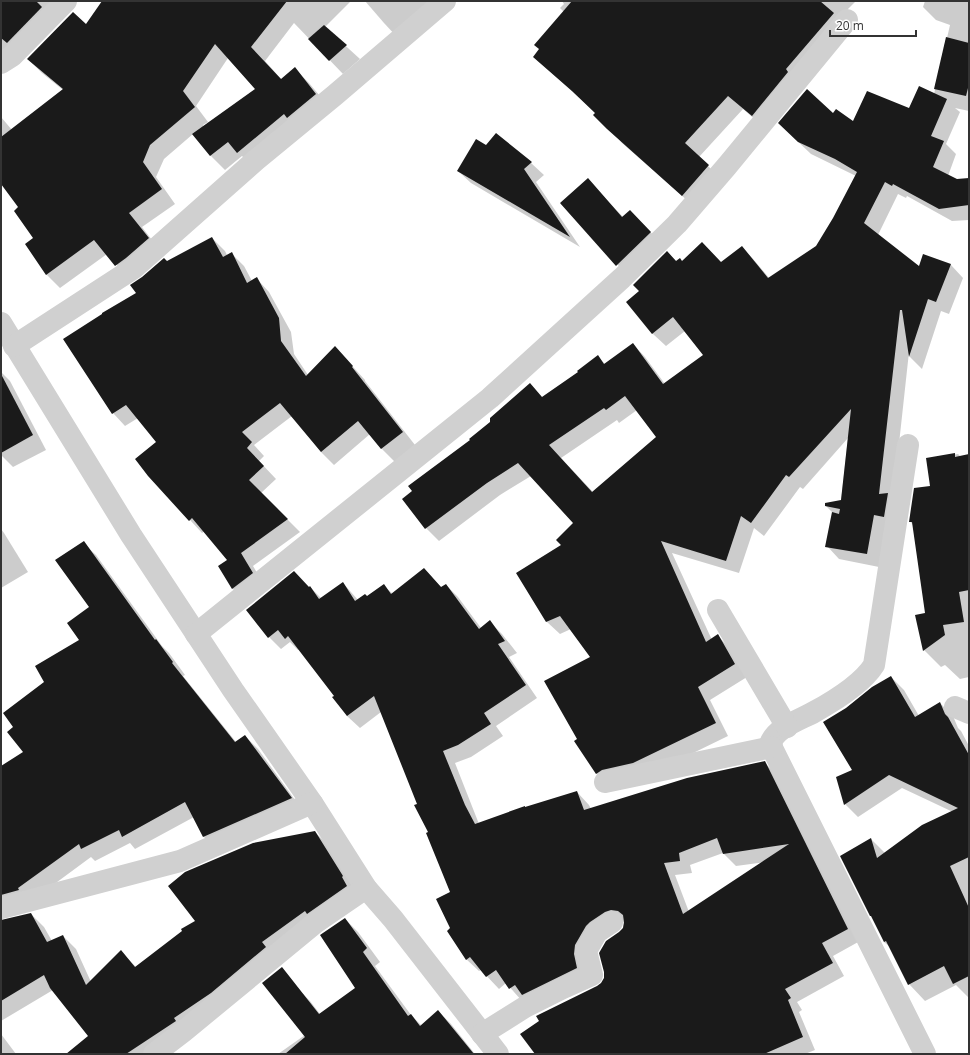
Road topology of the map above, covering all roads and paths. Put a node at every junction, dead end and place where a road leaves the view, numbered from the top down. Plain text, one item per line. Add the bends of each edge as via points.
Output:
1 (66, 1) edge
2 (445, 1) edge
3 (847, 20) dead end
4 (1, 63) edge
5 (1, 322) edge
6 (14, 346) junction
7 (908, 445) dead end
8 (718, 610) dead end
9 (196, 634) junction
10 (787, 727) junction
11 (772, 747) junction
12 (605, 782) dead end
13 (312, 803) junction
14 (366, 888) junction
15 (1, 908) edge
16 (612, 922) dead end
17 (482, 1034) junction
18 (154, 1054) edge
19 (498, 1054) edge
20 (925, 1054) edge

1 - 4 street via 12,56
2 - 6 street via 250,165 134,268
3 - 9 street via 677,224 622,278 490,398
5 - 6 street
6 - 9 street via 131,535
7 - 10 street via 874,665 862,681
8 - 10 street
9 - 13 street
10 - 11 street via 773,737 770,744
11 - 12 street
11 - 20 street
13 - 14 street
13 - 15 street via 180,861
14 - 17 street via 394,919
14 - 18 street via 315,923
16 - 17 street via 597,932 586,950 592,975 525,1007
17 - 19 street

